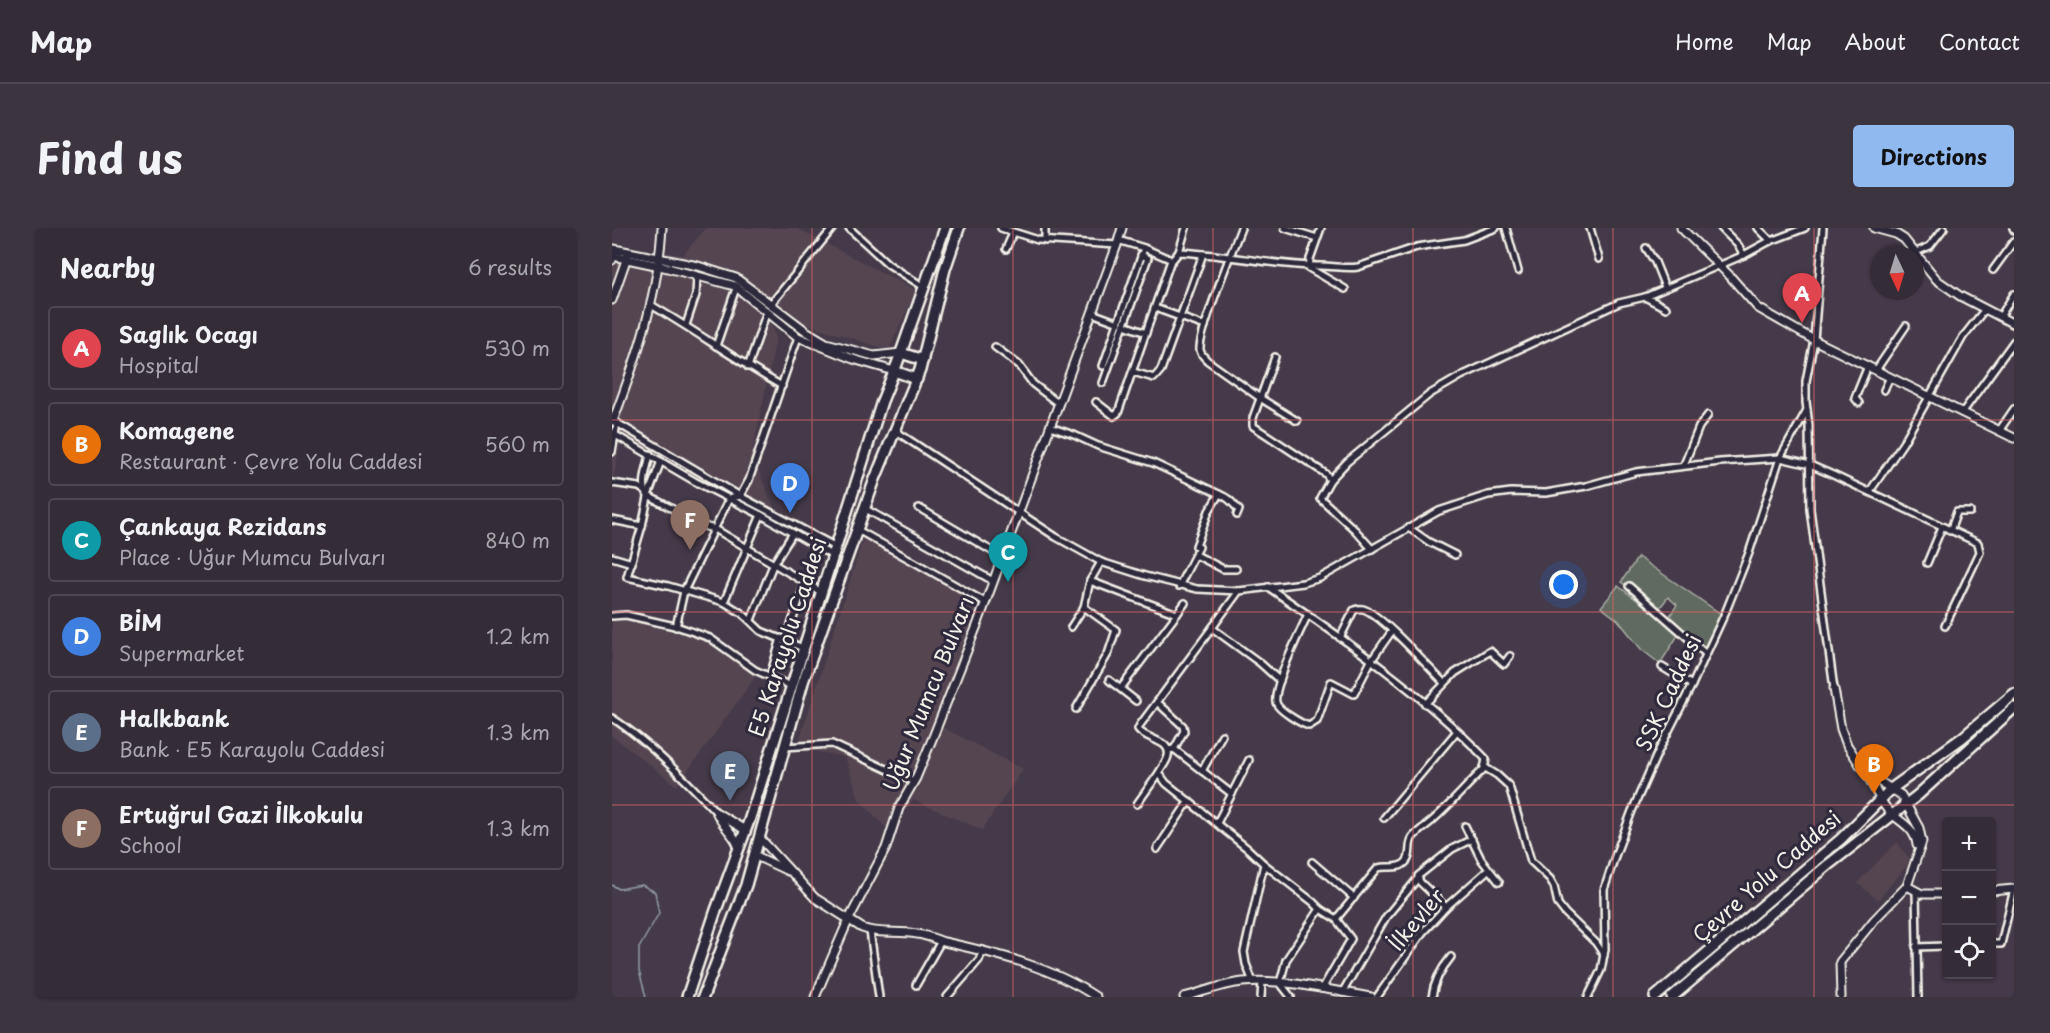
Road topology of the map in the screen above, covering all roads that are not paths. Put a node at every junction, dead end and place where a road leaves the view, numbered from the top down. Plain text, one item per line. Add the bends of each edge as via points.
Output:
1 (662, 228) edge
2 (832, 228) edge
3 (849, 228) edge
4 (945, 228) edge
5 (959, 228) edge
6 (1001, 228) edge
7 (1045, 228) edge
8 (1122, 228) edge
9 (1186, 228) edge
10 (1241, 228) edge
11 (1285, 228) edge
12 (1321, 228) edge
13 (1496, 228) edge
14 (1506, 228) edge
15 (1590, 228) edge
16 (1681, 228) edge
17 (1721, 228) edge
18 (1758, 228) edge
19 (1805, 228) edge
20 (1823, 228) edge
21 (1874, 228) edge
22 (1944, 228) edge
23 (1897, 231) edge
24 (1013, 233) junction
25 (1317, 238) junction
26 (1045, 241) junction
27 (1771, 241) junction
28 (2014, 241) edge
29 (1118, 242) junction
30 (1909, 246) edge
31 (1144, 248) junction
32 (1646, 248) dead end
33 (1005, 249) dead end
34 (1924, 249) edge
35 (1179, 252) junction
36 (613, 254) edge
37 (1203, 254) junction
38 (627, 255) junction
39 (1744, 255) junction
40 (1230, 257) junction
41 (1599, 259) dead end
42 (1172, 260) junction
43 (660, 261) junction
44 (1718, 265) junction
45 (1924, 265) edge
46 (1309, 267) junction
47 (1993, 270) dead end
48 (1518, 271) dead end
49 (697, 276) junction
50 (924, 287) junction
51 (1665, 287) junction
52 (738, 288) junction
53 (1345, 289) dead end
54 (2014, 294) edge
55 (1645, 297) junction
56 (612, 300) edge
57 (771, 304) junction
58 (651, 305) junction
59 (1155, 308) junction
60 (1666, 308) dead end
61 (1985, 309) junction
62 (767, 311) junction
63 (1092, 313) junction
64 (1180, 317) junction
65 (2000, 317) junction
66 (1122, 324) junction
67 (2014, 324) edge
68 (686, 325) junction
69 (1205, 326) junction
70 (1906, 326) dead end
71 (1146, 333) junction
72 (798, 337) junction
73 (1814, 340) junction
74 (2014, 341) edge
75 (716, 346) junction
76 (995, 347) dead end
77 (901, 353) junction
78 (1275, 357) dead end
79 (923, 360) junction
80 (1103, 366) dead end
81 (1868, 366) junction
82 (748, 368) junction
83 (1876, 370) junction
84 (894, 371) junction
85 (1133, 372) junction
86 (1890, 377) junction
87 (917, 379) junction
88 (1103, 383) dead end
89 (782, 386) junction
90 (1884, 390) dead end
91 (1929, 396) junction
92 (1260, 398) junction
93 (1096, 402) dead end
94 (1059, 404) junction
95 (1859, 404) dead end
96 (2014, 409) edge
97 (1807, 410) junction
98 (1962, 413) junction
99 (1708, 415) dead end
100 (614, 421) edge
101 (1297, 421) dead end
102 (1050, 428) junction
103 (894, 430) junction
104 (1999, 431) junction
105 (614, 434) edge
106 (2014, 438) edge
107 (612, 452) edge
108 (650, 454) junction
109 (1780, 458) junction
110 (662, 461) junction
111 (1684, 465) junction
112 (1810, 465) junction
113 (1330, 480) junction
114 (612, 483) edge
115 (1870, 491) junction
116 (648, 493) junction
117 (1219, 494) junction
118 (741, 496) junction
119 (729, 499) junction
120 (864, 508) junction
121 (918, 508) dead end
122 (1019, 510) junction
123 (1970, 512) dead end
124 (761, 515) junction
125 (1237, 515) dead end
126 (612, 520) edge
127 (642, 526) junction
128 (1942, 527) junction
129 (1409, 528) junction
130 (715, 529) junction
131 (856, 529) junction
132 (1950, 531) junction
133 (793, 533) junction
134 (817, 547) junction
135 (746, 548) junction
136 (1372, 549) junction
137 (834, 552) junction
138 (1196, 555) junction
139 (1455, 555) dead end
140 (612, 557) edge
141 (1002, 557) junction
142 (632, 562) junction
143 (1101, 562) junction
144 (1927, 563) dead end
145 (773, 565) junction
146 (1236, 569) dead end
147 (993, 581) junction
148 (1090, 581) junction
149 (804, 582) junction
150 (1179, 586) junction
151 (1629, 586) dead end
152 (1268, 587) junction
153 (684, 591) junction
154 (1239, 591) junction
155 (821, 592) junction
156 (724, 602) junction
157 (985, 602) junction
158 (1185, 603) dead end
159 (1084, 607) junction
160 (1177, 614) junction
161 (1308, 614) junction
162 (612, 616) edge
163 (751, 621) junction
164 (1945, 626) dead end
165 (676, 627) junction
166 (1071, 627) dead end
167 (1212, 628) junction
168 (1392, 631) junction
169 (1340, 638) junction
170 (784, 639) junction
171 (802, 648) junction
172 (1706, 654) junction
173 (1510, 656) dead end
174 (1371, 661) junction
175 (1662, 667) dead end
176 (770, 676) junction
177 (1109, 680) dead end
178 (1280, 681) junction
179 (1443, 682) junction
180 (1692, 685) junction
181 (791, 686) junction
182 (1121, 688) junction
183 (1834, 689) joint
184 (2014, 694) edge
185 (1136, 700) dead end
186 (1157, 702) junction
187 (1425, 704) junction
188 (2014, 708) edge
189 (1076, 710) dead end
190 (612, 718) edge
191 (1457, 731) junction
192 (1222, 735) dead end
193 (784, 747) junction
194 (1171, 750) junction
195 (1249, 760) dead end
196 (1859, 763) junction
197 (1484, 767) junction
198 (1202, 771) junction
199 (1159, 773) junction
200 (914, 782) junction
201 (1891, 789) junction
202 (1232, 794) junction
203 (1881, 800) junction
204 (1189, 801) junction
205 (1137, 804) dead end
206 (1906, 804) junction
207 (717, 813) junction
208 (1893, 815) junction
209 (1384, 818) dead end
210 (1216, 823) junction
211 (1465, 826) dead end
212 (745, 830) junction
213 (760, 838) junction
214 (1472, 839) junction
215 (740, 848) junction
216 (1158, 849) dead end
217 (756, 856) junction
218 (1312, 862) dead end
219 (1916, 862) junction
220 (1264, 864) junction
221 (1488, 870) junction
222 (1418, 878) junction
223 (799, 880) junction
224 (1499, 882) dead end
225 (1907, 886) junction
226 (2014, 889) edge
227 (1916, 891) junction
228 (1996, 891) edge
229 (1942, 894) edge
230 (1354, 898) junction
231 (1446, 907) junction
232 (1320, 909) junction
233 (1336, 918) junction
234 (849, 919) junction
235 (870, 931) junction
236 (941, 941) junction
237 (1996, 944) edge
238 (1942, 946) edge
239 (1916, 947) junction
240 (983, 950) junction
241 (1604, 956) junction
242 (1451, 957) dead end
243 (1253, 982) junction
244 (1262, 982) junction
245 (1280, 983) junction
246 (916, 985) dead end
247 (1322, 989) junction
248 (1342, 993) junction
249 (1332, 994) edge
250 (687, 997) edge
251 (703, 997) edge
252 (815, 997) edge
253 (879, 997) edge
254 (947, 997) edge
255 (1096, 997) edge
256 (1184, 997) edge
257 (1261, 997) edge
258 (1291, 997) edge
259 (1371, 997) edge
260 (1377, 997) edge
261 (1432, 997) edge
262 (1588, 997) edge
263 (1655, 997) edge
264 (1672, 997) edge
265 (1841, 997) edge
266 (1918, 997) edge

1 - 43 street
2 - 57 street
3 - 50 street via 888,264
4 - 50 highway, E5 Karayolu Caddesi
5 - 79 highway, E5 Karayolu Caddesi
6 - 24 street
7 - 26 street
8 - 29 street, Uğur Mumcu Bulvarı
9 - 35 street
10 - 40 street
11 - 25 street
12 - 25 street
13 - 46 street via 1464,240 1417,247 1358,267
14 - 48 street
15 - 41 street
16 - 44 street
17 - 39 street
18 - 27 street
19 - 27 street
20 - 73 street
21 - 23 street
22 - 34 street
23 - 30 street
24 - 26 street
24 - 33 street
25 - 46 street
26 - 29 street
27 - 39 street
28 - 47 street
29 - 31 street
29 - 63 street, Uğur Mumcu Bulvarı
31 - 42 street
31 - 66 street
32 - 51 street
35 - 37 street
35 - 42 street
36 - 38 street
37 - 40 street
37 - 64 street
38 - 43 street
38 - 56 street
39 - 44 street
40 - 46 street
40 - 69 street
42 - 59 street
43 - 49 street
43 - 57 street via 699,266 736,278
43 - 58 street
44 - 51 street
44 - 73 street via 1758,308
45 - 61 street via 1937,280
46 - 53 street
49 - 52 street
49 - 68 street via 696,295
50 - 77 highway, E5 Karayolu Caddesi
51 - 55 street
52 - 62 street
52 - 75 street
54 - 65 street
55 - 60 street
55 - 113 street via 1620,303 1430,394
57 - 77 street via 826,343 874,356
58 - 68 street
58 - 100 street
59 - 64 street
59 - 71 street
61 - 65 street
61 - 91 street via 1963,337
62 - 72 street
62 - 82 street
63 - 66 street
63 - 94 street, Uğur Mumcu Bulvarı
64 - 69 street
64 - 85 street via 1161,370 1154,378
65 - 67 street
66 - 71 street
66 - 80 street
66 - 88 street
68 - 75 street
69 - 92 street via 1202,355
70 - 83 street
71 - 85 street
72 - 84 street via 853,360
72 - 89 street
73 - 81 street
73 - 97 street via 1806,381
74 - 98 street
75 - 82 street
76 - 94 street
77 - 79 highway
77 - 84 highway, E5 Karayolu Caddesi
78 - 92 street
79 - 87 highway, E5 Karayolu Caddesi
81 - 83 street
81 - 95 street via 1855,398
82 - 89 street
83 - 86 street
84 - 87 highway
84 - 137 highway, E5 Karayolu Caddesi
85 - 93 street via 1118,413 1114,416
86 - 90 street
86 - 91 street
87 - 103 highway, E5 Karayolu Caddesi
89 - 118 street
91 - 98 street
91 - 115 street
92 - 101 street
92 - 113 street via 1253,426
94 - 102 street, Uğur Mumcu Bulvarı
96 - 104 street
97 - 109 street, SSK Caddesi
97 - 112 street
98 - 104 street
99 - 111 street
100 - 105 street
100 - 118 street
102 - 117 street via 1153,463
102 - 122 street, Uğur Mumcu Bulvarı
103 - 120 highway, E5 Karayolu Caddesi
103 - 122 street
104 - 106 street
105 - 107 street
105 - 108 street
108 - 110 street
108 - 116 street via 644,485
109 - 111 street
109 - 112 street
109 - 172 street, SSK Caddesi via 1739,580
110 - 116 street
110 - 119 street
111 - 129 street via 1546,493 1488,495 1439,511
112 - 115 street
112 - 183 street via 1810,509
113 - 136 street via 1320,498
114 - 116 street via 639,487
115 - 128 street
116 - 127 street
116 - 130 street
117 - 125 street via 1237,505
117 - 138 street via 1202,528
118 - 119 street
118 - 137 street
119 - 124 street
119 - 130 street
120 - 131 highway, E5 Karayolu Caddesi
120 - 147 street
121 - 141 street
122 - 141 street, Uğur Mumcu Bulvarı
122 - 143 street
123 - 132 street via 1957,512
124 - 133 street
124 - 135 street
126 - 127 street
127 - 142 street
128 - 132 street
128 - 144 street
129 - 136 street
129 - 139 street
130 - 135 street
130 - 153 street
131 - 157 street
131 - 193 highway, E5 Karayolu Caddesi
132 - 164 street via 1978,543 1980,552
133 - 134 street
133 - 145 street
134 - 137 street
134 - 149 street
135 - 145 street
135 - 156 street
136 - 152 street via 1320,578
137 - 155 highway, E5 Karayolu Caddesi
138 - 146 street via 1223,569
138 - 150 street
140 - 142 street
141 - 147 street, Uğur Mumcu Bulvarı
142 - 153 street via 627,577
143 - 148 street
143 - 150 street
145 - 149 street
145 - 163 street
147 - 157 street, Uğur Mumcu Bulvarı
148 - 159 street
148 - 160 street
149 - 155 street
149 - 170 street
150 - 154 street
151 - 172 street
152 - 154 street
152 - 161 street
153 - 156 street
153 - 165 street
154 - 167 street
155 - 171 highway, E5 Karayolu Caddesi
156 - 163 street
157 - 200 street, Uğur Mumcu Bulvarı
158 - 160 street
159 - 166 street
159 - 189 street via 1116,630 1108,654
160 - 182 street
161 - 169 street
161 - 178 street
162 - 165 street via 626,615
163 - 170 street via 761,631
165 - 176 street via 710,638
167 - 178 street
167 - 186 street
168 - 169 street via 1360,608 1354,610
168 - 174 street
168 - 179 street
169 - 174 street
170 - 171 street
170 - 176 street
171 - 181 highway, E5 Karayolu Caddesi
172 - 180 street, SSK Caddesi
173 - 179 street via 1504,664 1490,651
174 - 178 street via 1354,694 1332,682 1317,721 1309,726 1277,706
174 - 187 street
175 - 180 street
176 - 181 street
177 - 182 street
179 - 187 street
180 - 241 street, SSK Caddesi via 1658,752 1615,856 1604,890
181 - 212 highway, E5 Karayolu Caddesi
182 - 185 street
183 - 196 street via 1840,729
184 - 201 highway, Çevre Yolu Caddesi via 1962,738
186 - 194 street via 1183,726 1184,731
186 - 194 street via 1138,729
187 - 191 street
188 - 206 highway, Çevre Yolu Caddesi
190 - 207 street
191 - 197 street via 1486,759
191 - 209 street
192 - 198 street
193 - 200 street via 832,744
193 - 213 highway, E5 Karayolu Caddesi
194 - 198 street
194 - 199 street
195 - 202 street
196 - 201 street
196 - 203 street
197 - 230 street via 1414,836 1406,862 1378,868
197 - 241 street via 1509,786 1531,861 1550,879 1558,904
198 - 202 street
199 - 204 street
199 - 205 street
200 - 234 street, Uğur Mumcu Bulvarı
201 - 203 highway, Çevre Yolu Caddesi
201 - 206 street
202 - 210 street
203 - 208 street
203 - 263 highway, Çevre Yolu Caddesi via 1841,839
204 - 210 street
204 - 216 street
206 - 208 highway, Çevre Yolu Caddesi
206 - 219 street via 1921,835
207 - 212 street
207 - 215 street
208 - 219 street via 1916,836
208 - 264 highway, Çevre Yolu Caddesi
210 - 220 street
211 - 214 street
212 - 213 highway
212 - 215 highway, E5 Karayolu Caddesi
213 - 217 highway, E5 Karayolu Caddesi
213 - 223 street
214 - 221 street
214 - 222 street via 1452,849
215 - 217 highway
215 - 250 highway, E5 Karayolu Caddesi
217 - 223 street
217 - 251 highway, E5 Karayolu Caddesi
218 - 230 street
219 - 225 street
220 - 232 street
220 - 243 street via 1244,952
221 - 224 street
221 - 231 street, İlkevler
222 - 231 street
222 - 248 street via 1386,917
223 - 234 street via 814,898
225 - 227 street
225 - 265 street via 1840,962
226 - 228 street
226 - 237 street via 2001,944
227 - 229 street
227 - 239 street
230 - 233 street
231 - 260 street, İlkevler via 1423,932
232 - 233 street
232 - 245 street via 1286,960
233 - 247 street via 1352,939
234 - 235 street
234 - 252 street, Uğur Mumcu Bulvarı
235 - 236 street via 918,934
235 - 253 street
236 - 240 street
236 - 246 street
238 - 239 street
239 - 266 street
240 - 254 street
240 - 255 street via 1056,976
241 - 262 street, SSK Caddesi
242 - 261 street via 1442,968
243 - 244 street
243 - 256 street
244 - 245 street
244 - 257 street
245 - 247 street
245 - 258 street
247 - 249 street
248 - 249 street
248 - 259 street

